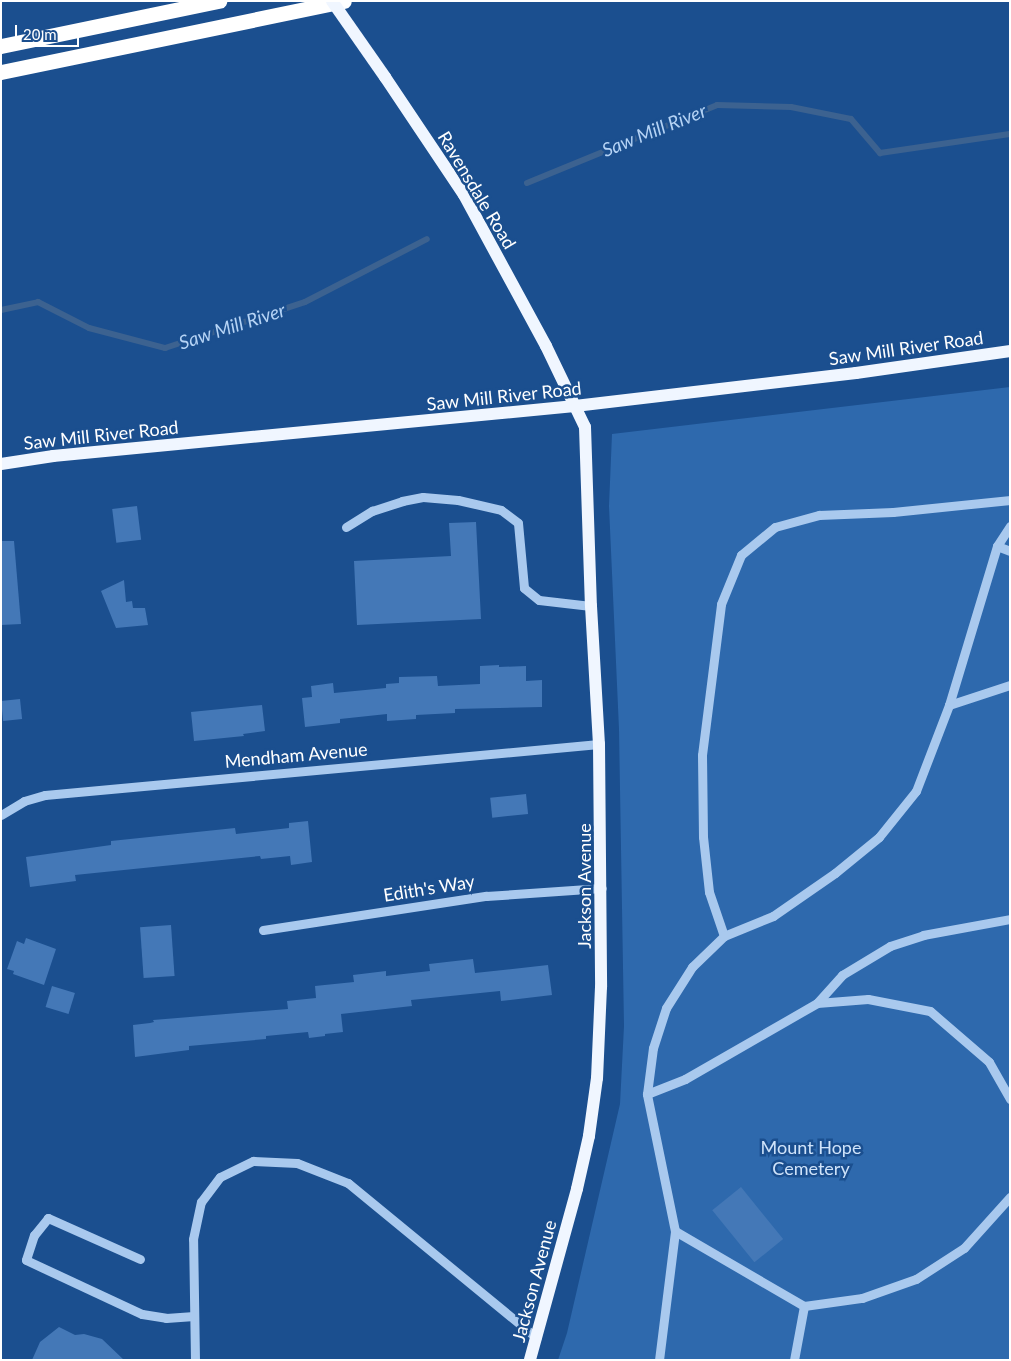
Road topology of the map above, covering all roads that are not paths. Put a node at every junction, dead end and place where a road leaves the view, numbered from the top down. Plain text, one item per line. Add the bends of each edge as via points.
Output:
1 (219, 1) edge
2 (332, 1) edge
3 (344, 1) edge
4 (1, 46) edge
5 (1, 72) edge
6 (1010, 351) edge
7 (575, 406) junction
8 (1, 464) edge
9 (1010, 500) edge
10 (1010, 526) edge
11 (346, 527) dead end
12 (997, 546) junction
13 (1010, 551) edge
14 (591, 606) junction
15 (1010, 685) edge
16 (949, 705) junction
17 (599, 744) junction
18 (1, 815) edge
19 (602, 888) junction
20 (1010, 918) edge
21 (263, 930) dead end
22 (724, 936) junction
23 (817, 1003) junction
24 (647, 1094) junction
25 (1010, 1099) edge
26 (1010, 1197) edge
27 (674, 1231) junction
28 (140, 1259) dead end
29 (804, 1306) junction
30 (194, 1316) junction
31 (537, 1338) junction
32 (195, 1360) edge
33 (530, 1360) edge
34 (659, 1360) edge
35 (794, 1360) edge

1 - 4 highway
2 - 7 main road, Ravensdale Road, bridge via 464,195
3 - 5 highway
6 - 7 main road, Saw Mill River Road via 856,373
7 - 8 main road, Saw Mill River Road via 53,456
7 - 14 main road, Jackson Avenue via 585,426
9 - 22 street via 893,512 819,515 775,527 741,555 721,604 702,755 703,837 709,892
10 - 12 street
11 - 14 street via 372,511 423,497 458,500 501,510 518,523 524,588 539,600
12 - 13 street
12 - 16 street
14 - 17 main road, Jackson Avenue
15 - 16 street
16 - 22 street via 916,791 880,837 773,916
17 - 18 street, Mendham Avenue via 45,794 24,801
17 - 19 main road, Jackson Avenue
19 - 21 street, Edith's Way via 486,896
19 - 31 main road, Jackson Avenue via 602,987 597,1078 589,1136
20 - 23 street via 923,935 890,946 842,975
22 - 24 street via 692,967 666,1008 653,1048
23 - 24 street via 685,1079
23 - 25 street via 868,999 930,1011 989,1062
24 - 27 street
26 - 29 street via 964,1248 916,1279 862,1298
27 - 29 street
27 - 34 street
28 - 30 street via 48,1218 34,1235 26,1260 142,1314 166,1318
29 - 35 street
30 - 31 street via 193,1239 201,1202 220,1177 253,1161 297,1162 348,1183
30 - 32 street
31 - 33 main road, Jackson Avenue

